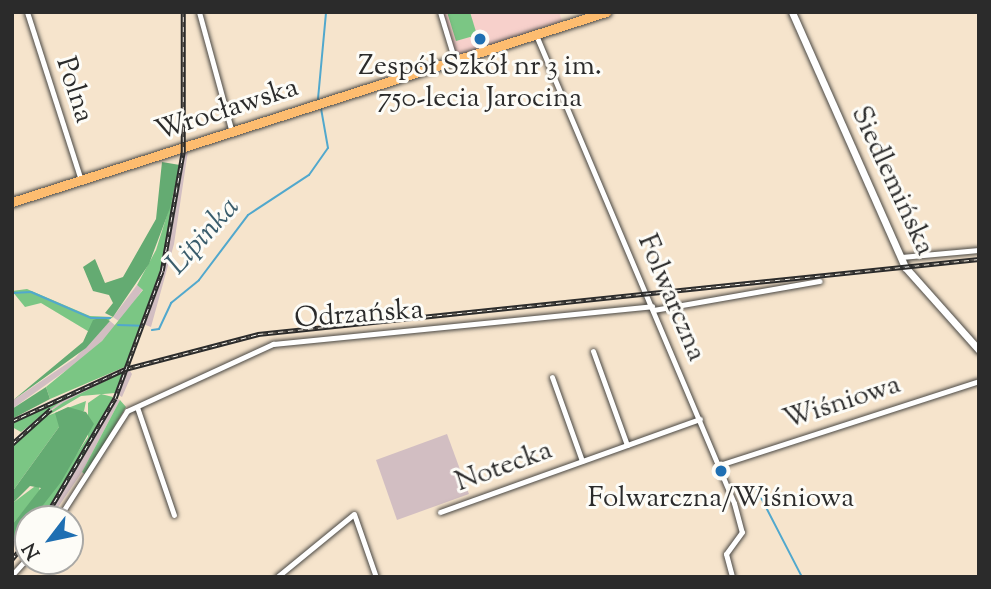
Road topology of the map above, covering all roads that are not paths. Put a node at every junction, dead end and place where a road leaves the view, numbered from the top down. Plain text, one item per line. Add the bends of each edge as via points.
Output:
1 (27, 12) edge
2 (199, 12) edge
3 (440, 12) edge
4 (606, 12) edge
5 (792, 12) edge
6 (536, 35) junction
7 (455, 61) junction
8 (232, 133) junction
9 (81, 180) junction
10 (12, 202) edge
11 (979, 250) edge
12 (901, 257) junction
13 (820, 281) dead end
14 (652, 308) junction
15 (975, 341) edge
16 (979, 350) edge
17 (593, 351) dead end
18 (552, 377) dead end
19 (979, 381) edge
20 (137, 407) junction
21 (700, 419) junction
22 (627, 445) junction
23 (582, 461) junction
24 (719, 466) junction
25 (67, 505) edge
26 (440, 512) dead end
27 (174, 515) dead end
28 (277, 577) edge
29 (376, 577) edge
30 (732, 577) edge

1 - 9 street, Polna
2 - 8 street
3 - 7 street
4 - 6 main road, Wrocławska
5 - 12 street, Siedlemińska
6 - 7 main road, Wrocławska
6 - 14 street, Folwarczna
7 - 8 main road, Wrocławska
8 - 9 main road, Wrocławska
9 - 10 main road, Wrocławska
11 - 12 street
12 - 15 street, Siedlemińska
13 - 14 street, Odrzańska
14 - 20 street, Odrzańska via 570,319 285,340
14 - 21 street, Folwarczna
15 - 16 street, Siedlemińska
17 - 22 street
18 - 23 street, Notecka
19 - 24 street, Wiśniowa
20 - 25 street, Odrzańska via 120,418
20 - 27 street
21 - 22 street, Notecka
21 - 24 street, Folwarczna
22 - 23 street, Notecka
23 - 26 street, Notecka
24 - 30 street, Folwarczna via 742,532 726,554
28 - 29 street via 354,514

